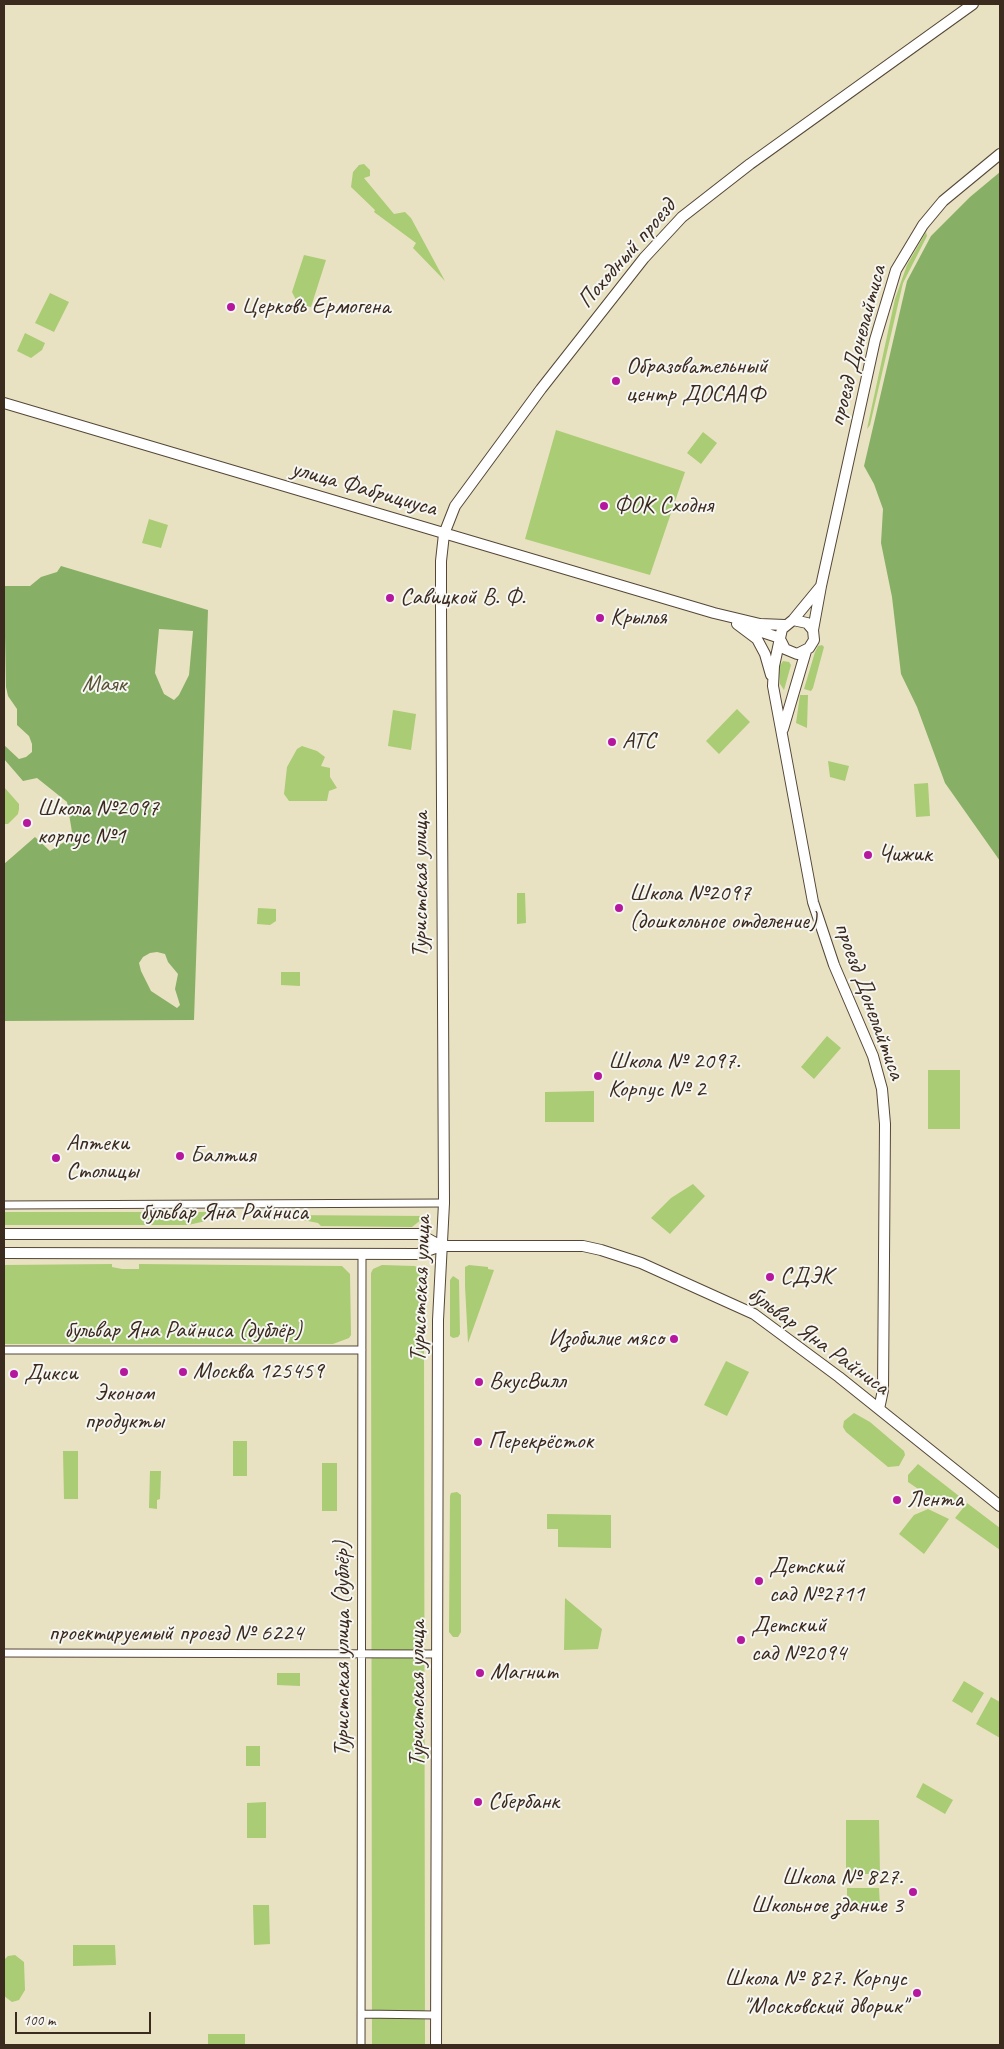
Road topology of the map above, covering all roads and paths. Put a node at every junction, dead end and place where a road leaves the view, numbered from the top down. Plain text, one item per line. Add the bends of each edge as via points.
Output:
1 (973, 4) edge
2 (1000, 154) edge
3 (4, 403) edge
4 (444, 534) junction
5 (821, 586) junction
6 (714, 614) junction
7 (789, 622) junction
8 (737, 624) junction
9 (813, 630) junction
10 (781, 640) junction
11 (806, 651) junction
12 (773, 686) junction
13 (782, 730) junction
14 (444, 1203) junction
15 (4, 1205) edge
16 (4, 1234) edge
17 (441, 1246) junction
18 (4, 1253) edge
19 (362, 1253) junction
20 (4, 1350) edge
21 (362, 1350) junction
22 (879, 1409) junction
23 (1000, 1506) edge
24 (4, 1652) edge
25 (362, 1653) junction
26 (438, 1654) junction
27 (361, 2014) junction
28 (436, 2015) junction
29 (360, 2045) edge
30 (436, 2045) edge

1 - 4 main road, Походный проезд via 750,164 682,217 644,258 541,389 455,506
2 - 5 main road, проезд Донелайтиса via 943,201 923,225 896,270 874,340
3 - 4 main road, улица Фабрициуса
4 - 6 main road, улица Фабрициуса
4 - 14 main road, Туристская улица via 440,606
5 - 7 main road, проезд Донелайтиса
5 - 9 main road, проезд Донелайтиса
6 - 7 main road, улица Фабрициуса via 760,624
6 - 8 main road, улица Фабрициуса
7 - 9 main road via 803,620
7 - 10 main road, проезд Донелайтиса
8 - 10 main road, улица Фабрициуса
8 - 12 main road via 761,646
9 - 11 main road, проезд Донелайтиса via 812,644
10 - 11 main road via 789,651 797,654
10 - 12 main road, проезд Донелайтиса
11 - 13 main road, проезд Донелайтиса
12 - 13 main road, проезд Донелайтиса
13 - 22 main road, проезд Донелайтиса via 813,902 844,989 873,1056 882,1089 883,1390
14 - 15 street
14 - 17 main road, Туристская улица
16 - 17 main road, бульвар Яна Райниса via 419,1234
17 - 19 main road, бульвар Яна Райниса via 418,1254
17 - 22 main road, бульвар Яна Райниса via 583,1246 641,1263 754,1314
17 - 26 main road, Туристская улица
18 - 19 main road, бульвар Яна Райниса
19 - 21 street, Туристская улица (дублёр)
20 - 21 street, бульвар Яна Райниса (дублёр)
21 - 25 street, Туристская улица (дублёр)
22 - 23 main road, бульвар Яна Райниса
24 - 25 street, проектируемый проезд № 6224
25 - 26 street, проектируемый проезд № 6224
25 - 27 street, Туристская улица (дублёр)
26 - 28 main road, Туристская улица
27 - 28 street
27 - 29 street, Туристская улица (дублёр)
28 - 30 main road, Туристская улица

